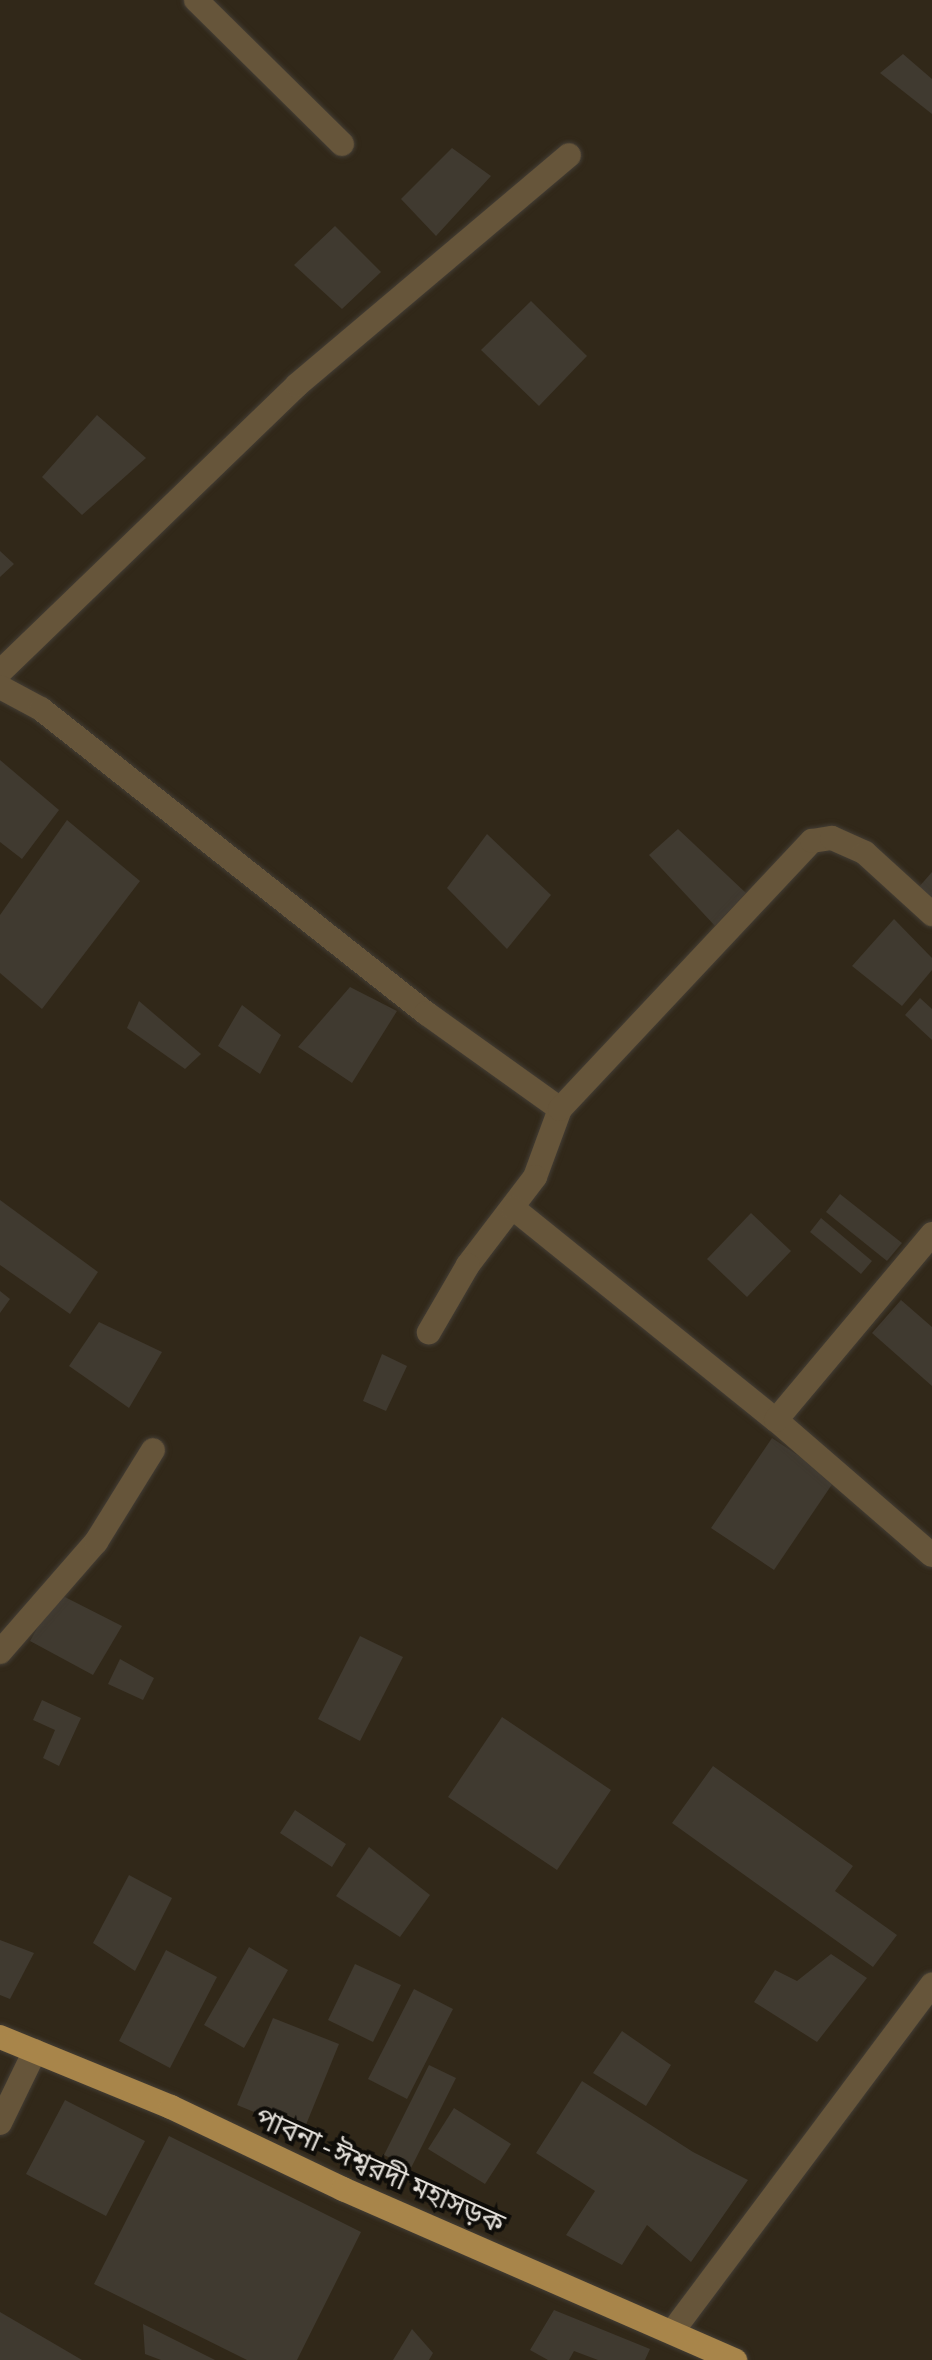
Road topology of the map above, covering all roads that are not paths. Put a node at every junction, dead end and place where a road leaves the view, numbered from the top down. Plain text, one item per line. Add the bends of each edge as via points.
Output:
1 (196, 0) edge
2 (342, 144) dead end
3 (569, 155) dead end
4 (0, 672) edge
5 (0, 687) edge
6 (932, 914) edge
7 (560, 1109) junction
8 (513, 1208) junction
9 (932, 1234) edge
10 (429, 1332) dead end
11 (776, 1420) junction
12 (153, 1450) dead end
13 (932, 1555) edge
14 (0, 1652) edge
15 (932, 1985) edge
16 (0, 2037) edge
17 (35, 2051) junction
18 (0, 2123) edge
19 (672, 2332) junction
20 (735, 2360) edge

1 - 2 street
3 - 4 street via 297,385
5 - 7 street via 41,709 426,1013
6 - 7 street via 865,853 832,838 812,841
7 - 8 street via 535,1177
8 - 10 street via 468,1265
8 - 11 street
9 - 11 street
11 - 13 street
12 - 14 street via 96,1542
15 - 19 street
16 - 17 main road, পাবনা - ঈশ্বরদী মহাসড়ক
17 - 18 street
17 - 19 main road, পাবনা - ঈশ্বরদী মহাসড়ক
19 - 20 main road, পাবনা - ঈশ্বরদী মহাসড়ক

